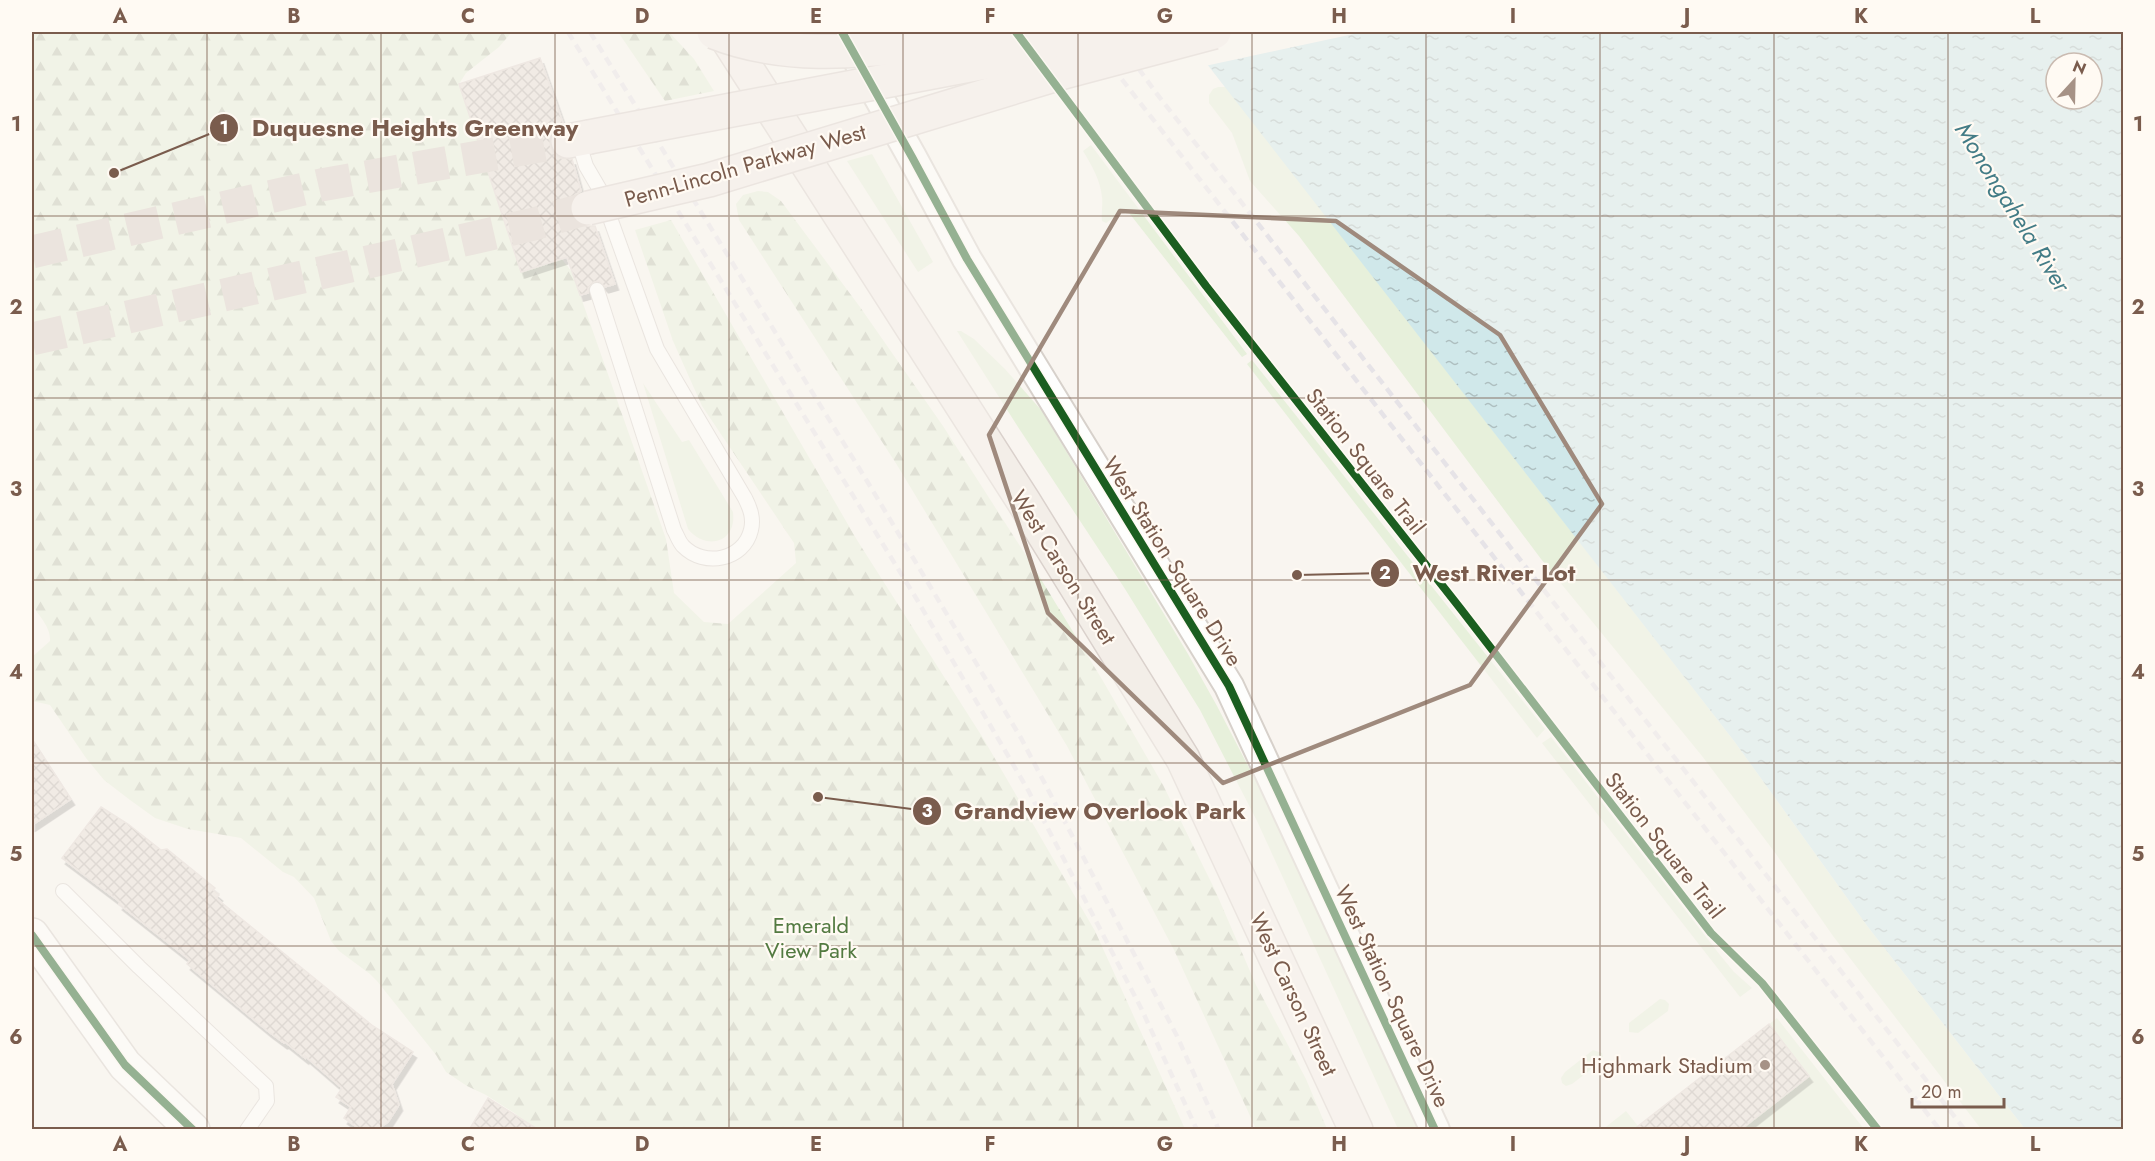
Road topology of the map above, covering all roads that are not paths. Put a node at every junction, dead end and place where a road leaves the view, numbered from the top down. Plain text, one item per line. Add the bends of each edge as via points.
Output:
1 (714, 32) edge
2 (723, 32) edge
3 (842, 32) edge
4 (1156, 32) edge
5 (1162, 32) edge
6 (1214, 32) edge
7 (578, 139) joint
8 (588, 208) tunnel mouth
9 (597, 290) dead end
10 (63, 891) dead end
11 (32, 935) edge
12 (193, 1130) edge
13 (247, 1130) edge
14 (1356, 1130) edge
15 (1435, 1130) edge

1 - 5 highway, bridge via 758,46 803,52
2 - 14 main road, West Carson Street via 1024,502 1183,759
3 - 15 street, West Station Square Drive via 967,259 1228,686
4 - 7 highway, Penn-Lincoln Parkway West, bridge
6 - 8 highway, Penn-Lincoln Parkway West, bridge via 1066,71 709,180
7 - 9 lane via 657,349 752,514 751,531 730,555 713,560 697,556 683,546 674,530
10 - 13 lane via 266,1086 267,1101
11 - 12 street via 125,1065

